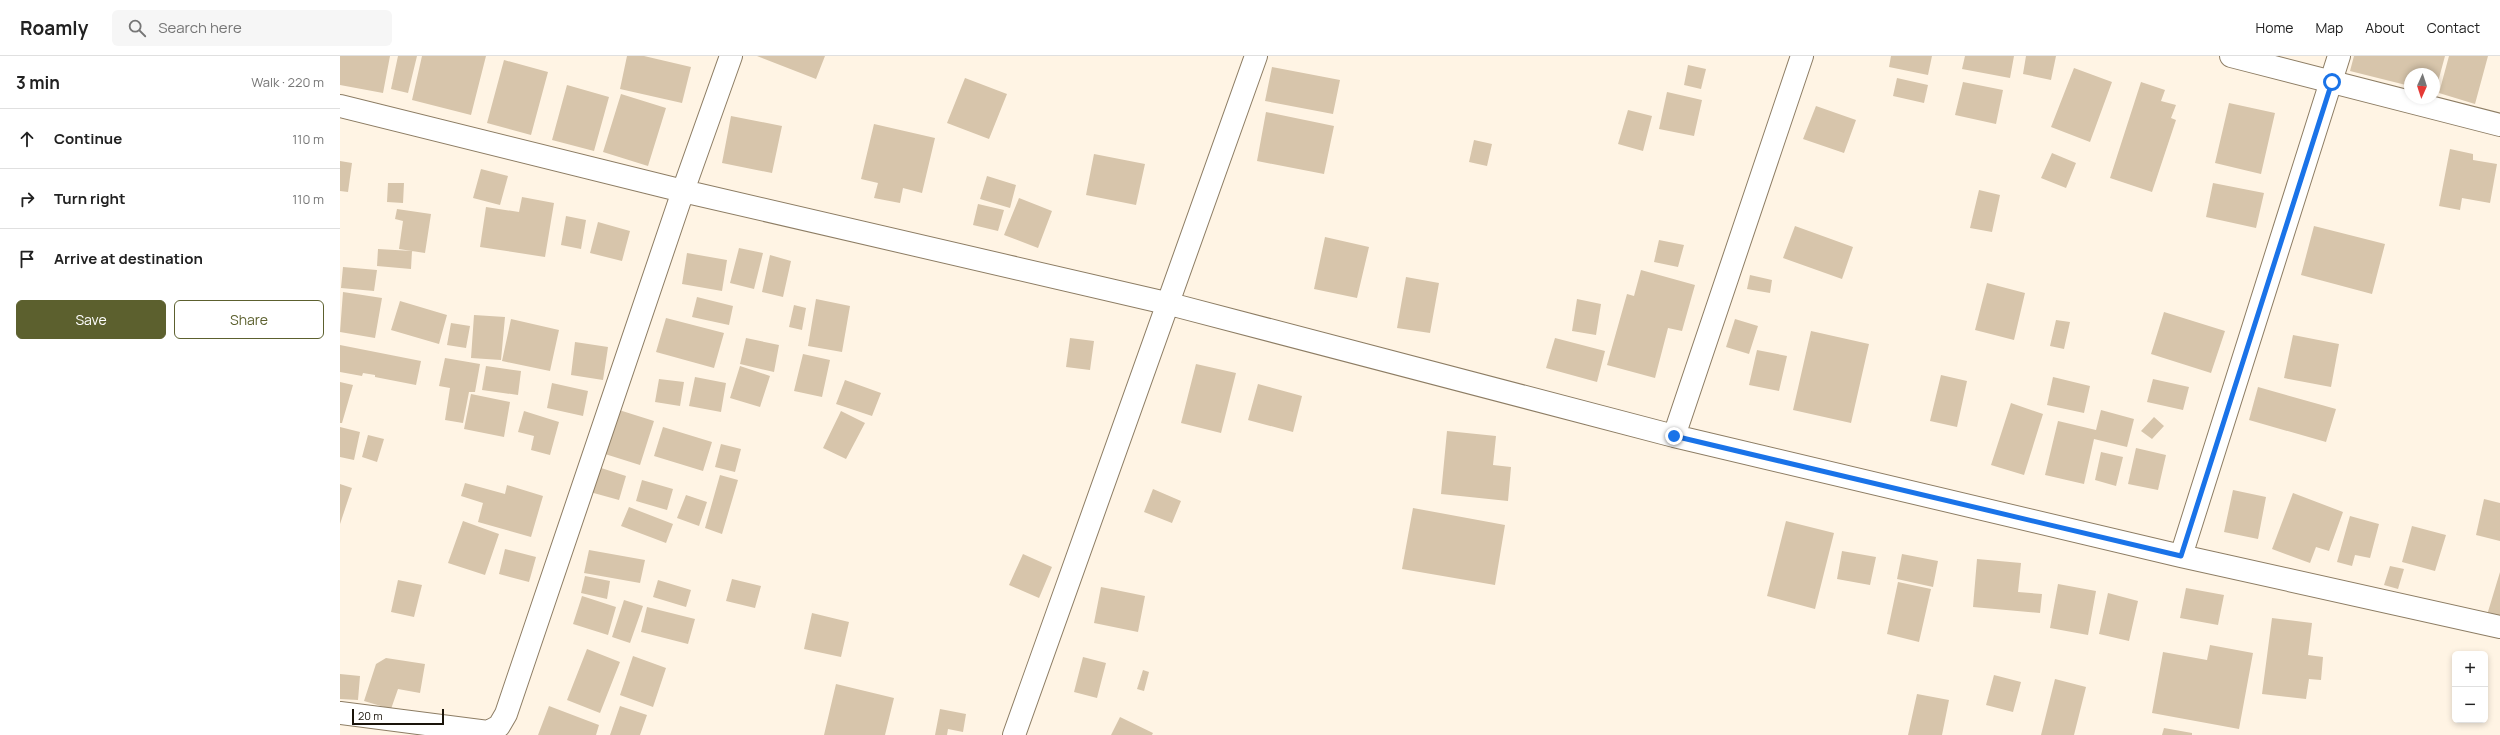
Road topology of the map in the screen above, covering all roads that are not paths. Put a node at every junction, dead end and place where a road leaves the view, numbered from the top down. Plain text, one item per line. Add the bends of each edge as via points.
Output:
1 (731, 56) edge
2 (1256, 56) edge
3 (1802, 56) edge
4 (2231, 56) edge
5 (2339, 56) edge
6 (2332, 82) junction
7 (340, 106) edge
8 (2500, 125) edge
9 (683, 191) junction
10 (1166, 303) junction
11 (1674, 436) junction
12 (2181, 556) junction
13 (2500, 627) edge
14 (340, 713) edge
15 (1014, 735) edge

1 - 9 street
2 - 10 street
3 - 11 street
4 - 6 street
5 - 6 street
6 - 8 street
6 - 12 street
7 - 9 street
9 - 10 street
9 - 14 street via 506,714 499,726 488,732 472,732
10 - 11 street
10 - 15 street
11 - 12 street
12 - 13 street

